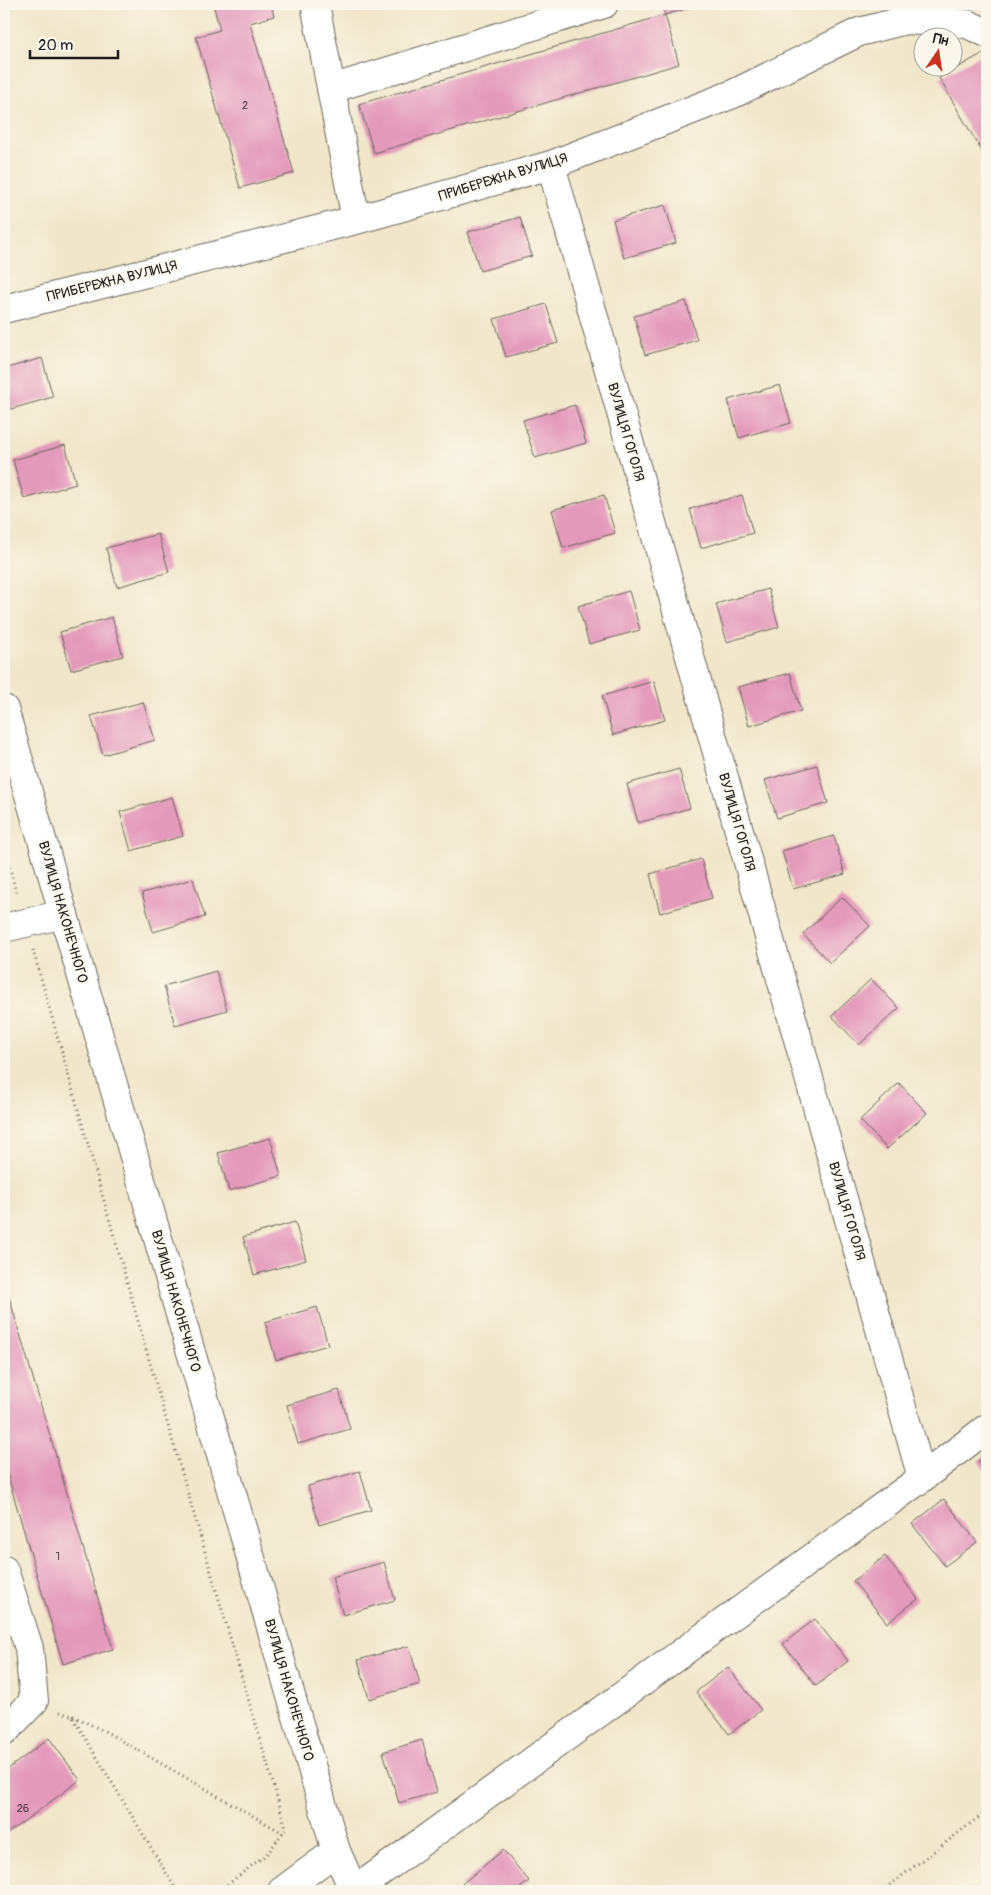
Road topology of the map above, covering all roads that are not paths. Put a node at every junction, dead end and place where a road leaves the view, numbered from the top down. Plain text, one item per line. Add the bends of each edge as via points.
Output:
1 (315, 4) edge
2 (604, 4) edge
3 (987, 33) edge
4 (331, 89) junction
5 (551, 165) junction
6 (356, 220) junction
7 (4, 308) edge
8 (4, 709) edge
9 (64, 914) junction
10 (14, 925) edge
11 (987, 1428) edge
12 (922, 1478) junction
13 (4, 1570) edge
14 (4, 1732) edge
15 (336, 1851) junction
16 (282, 1891) edge
17 (354, 1891) edge

1 - 4 street
2 - 4 street
3 - 5 street, ПРИБЕРЕЖНА ВУЛИЦЯ via 967,24 906,20 858,32 734,94
4 - 6 street
5 - 6 street, ПРИБЕРЕЖНА ВУЛИЦЯ
5 - 12 street, ВУЛИЦЯ ГОГОЛЯ
6 - 7 street, ПРИБЕРЕЖНА ВУЛИЦЯ
8 - 9 street, ВУЛИЦЯ НАКОНЕЧНОГО
9 - 10 street
9 - 15 street, ВУЛИЦЯ НАКОНЕЧНОГО
11 - 12 street
12 - 17 street
13 - 14 street via 29,1648 34,1701
15 - 16 street
15 - 17 street, ВУЛИЦЯ НАКОНЕЧНОГО

